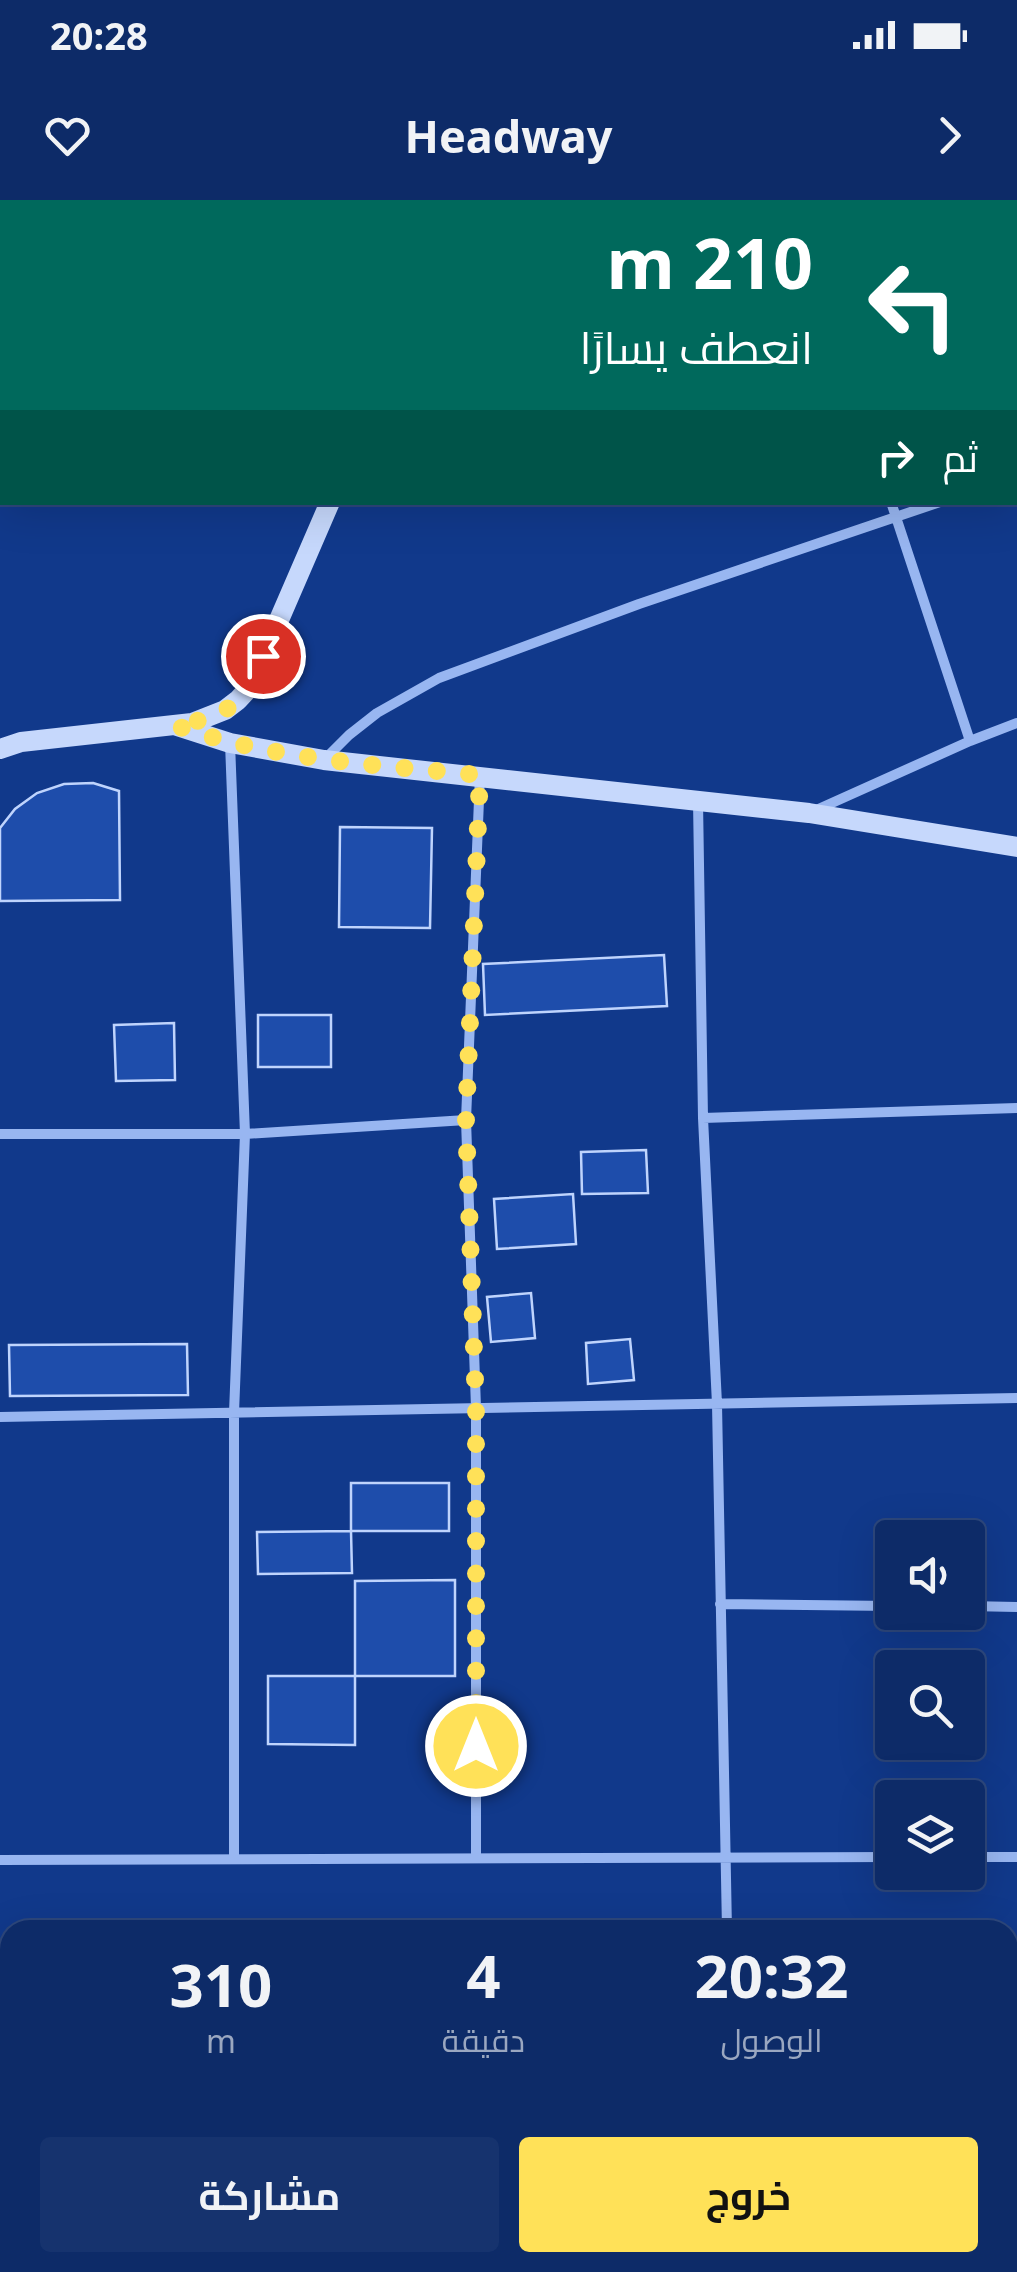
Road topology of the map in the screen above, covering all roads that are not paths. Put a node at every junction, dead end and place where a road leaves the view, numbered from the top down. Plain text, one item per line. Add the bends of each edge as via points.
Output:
1 (329, 505) edge
2 (892, 505) edge
3 (931, 505) edge
4 (896, 517) junction
5 (1017, 723) edge
6 (174, 725) junction
7 (970, 742) junction
8 (230, 743) junction
9 (0, 749) edge
10 (324, 760) junction
11 (480, 775) junction
12 (698, 800) junction
13 (808, 814) junction
14 (1017, 847) edge
15 (1017, 1108) edge
16 (703, 1118) junction
17 (466, 1120) junction
18 (0, 1134) edge
19 (245, 1134) junction
20 (1017, 1398) edge
21 (716, 1404) junction
22 (476, 1408) junction
23 (234, 1413) junction
24 (0, 1417) edge
25 (720, 1604) junction
26 (875, 1606) edge
27 (985, 1606) edge
28 (1017, 1607) edge
29 (875, 1857) edge
30 (985, 1857) edge
31 (1017, 1857) edge
32 (234, 1858) junction
33 (476, 1858) junction
34 (724, 1858) junction
35 (0, 1860) edge
36 (726, 1920) edge

1 - 6 street via 250,688 225,710
2 - 4 street
3 - 4 street
4 - 7 street
4 - 10 street via 439,678 377,712
5 - 7 street
6 - 8 street
6 - 9 street
7 - 13 street
8 - 10 street
8 - 19 street
10 - 11 street
11 - 12 street
11 - 17 street
12 - 13 street
12 - 16 street
13 - 14 street
15 - 16 street
16 - 21 street
17 - 19 street
17 - 22 street
18 - 19 street
19 - 23 street
20 - 21 street
21 - 22 street
21 - 25 street
22 - 23 street
22 - 33 street
23 - 24 street
23 - 32 street
25 - 26 street
25 - 34 street
27 - 28 street
29 - 34 street
30 - 31 street
32 - 33 street
32 - 35 street
33 - 34 street
34 - 36 street

